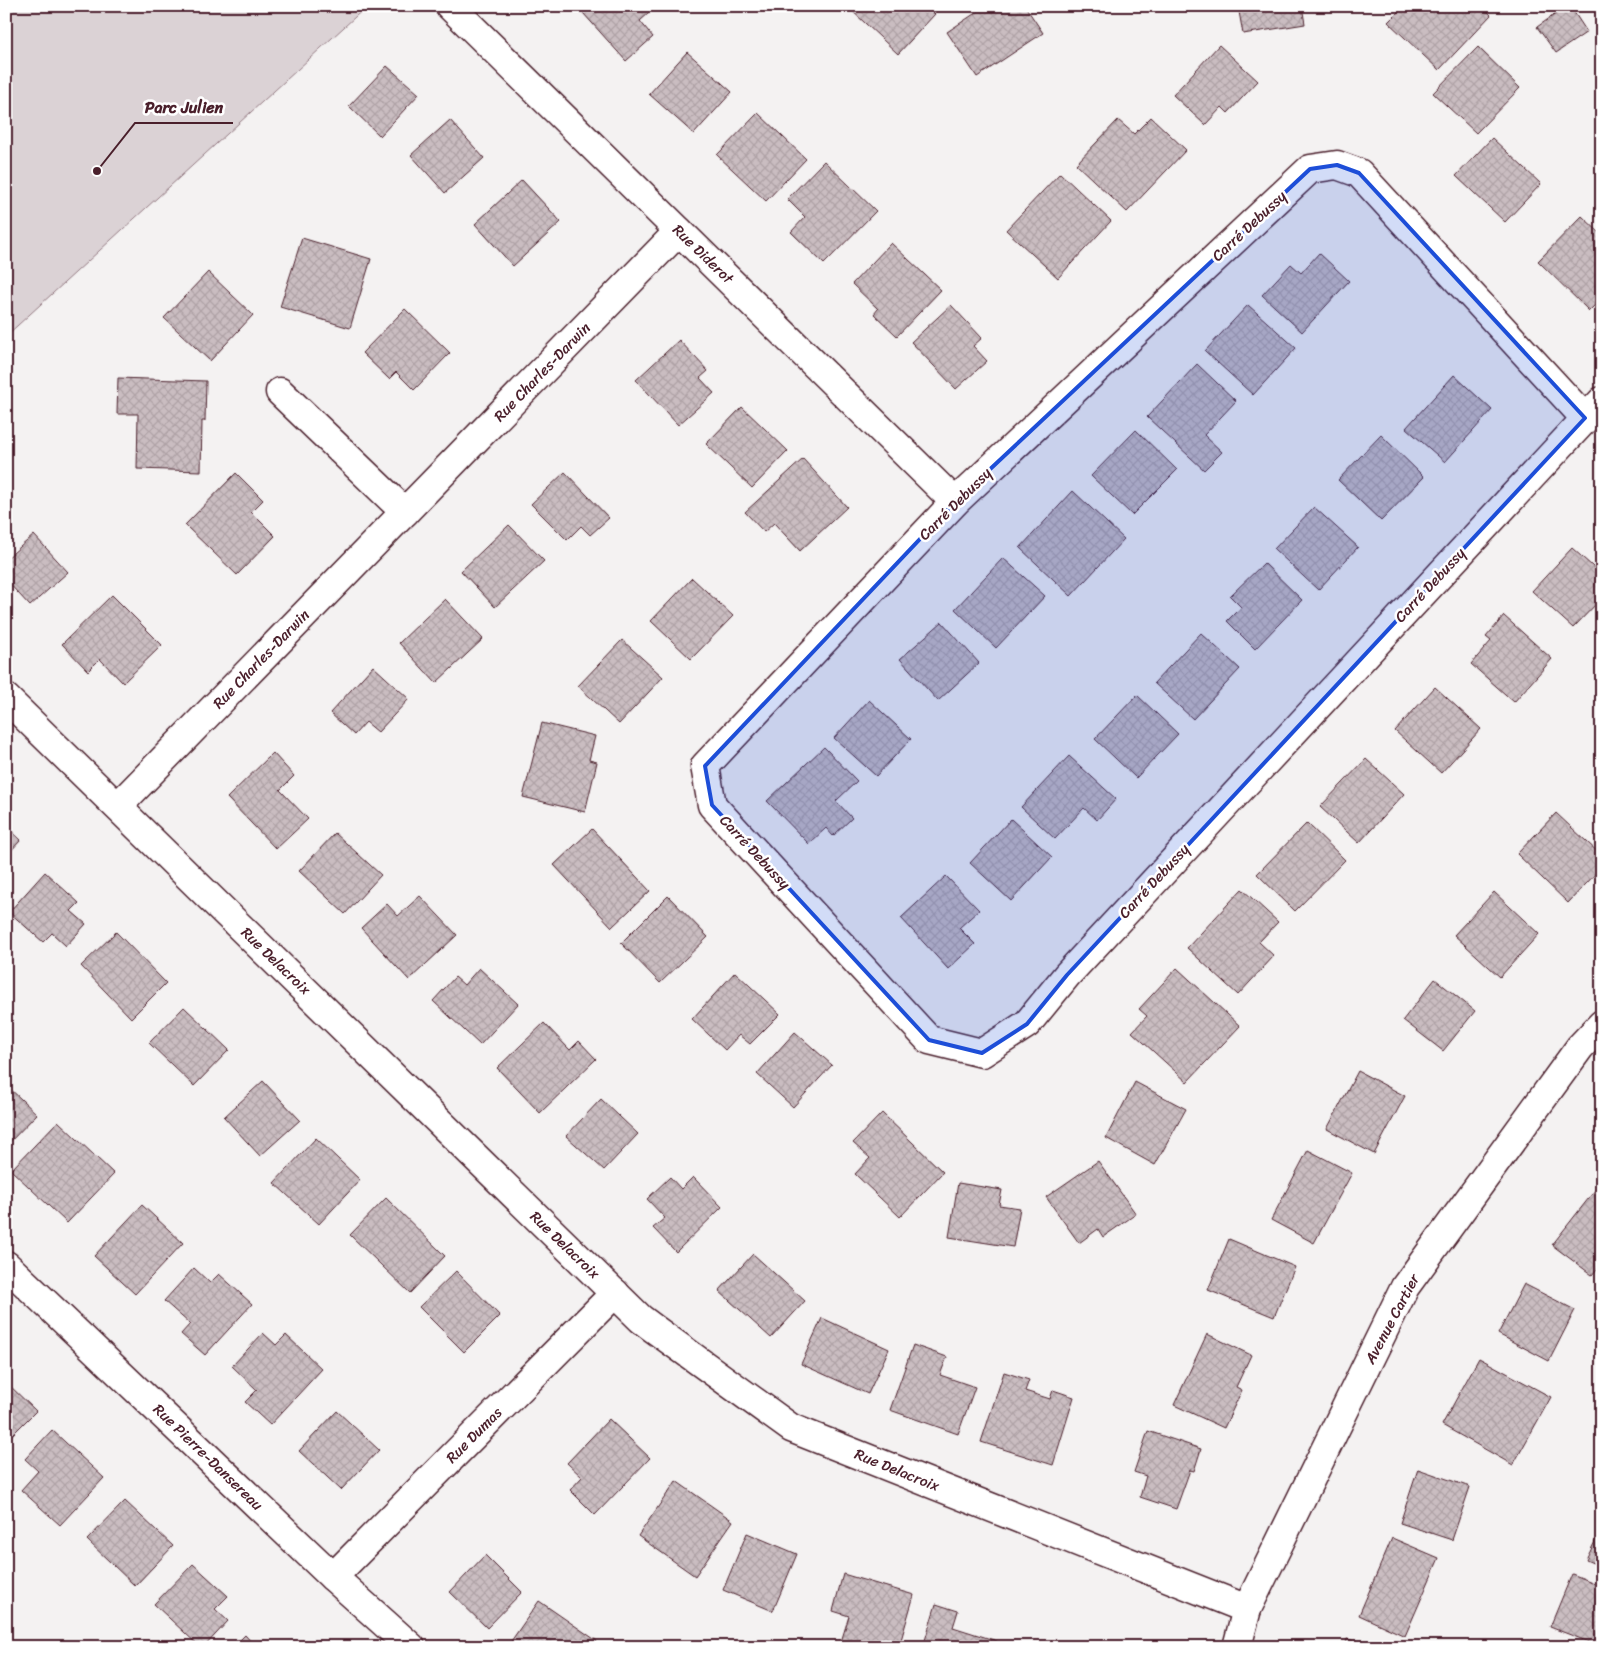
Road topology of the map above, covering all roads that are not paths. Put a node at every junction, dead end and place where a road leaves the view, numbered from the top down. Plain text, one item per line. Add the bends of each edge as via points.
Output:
1 (450, 6) edge
2 (679, 231) junction
3 (280, 392) dead end
4 (1593, 410) edge
5 (955, 502) junction
6 (405, 512) junction
7 (6, 698) edge
8 (118, 806) junction
9 (1602, 1024) edge
10 (6, 1265) edge
11 (615, 1293) junction
12 (333, 1577) junction
13 (1247, 1609) junction
14 (411, 1647) edge
15 (1237, 1647) edge

1 - 2 street, Rue Diderot
2 - 5 street, Rue Diderot
2 - 6 street, Rue Charles-Darwin
3 - 6 street
4 - 5 street, Carré Debussy via 1359,173 1337,165 1310,169
4 - 5 street, Carré Debussy via 1067,975 1026,1024 982,1053 930,1040 712,805 706,766
6 - 8 street, Rue Charles-Darwin
7 - 8 street, Rue Delacroix
8 - 11 street, Rue Delacroix
9 - 13 street, Avenue Cartier via 1580,1047 1405,1287
10 - 12 street, Rue Pierre-Dansereau
11 - 12 street, Rue Dumas
11 - 13 street, Rue Delacroix via 641,1319 791,1428
12 - 14 street, Rue Pierre-Dansereau
13 - 15 street, Avenue Cartier

